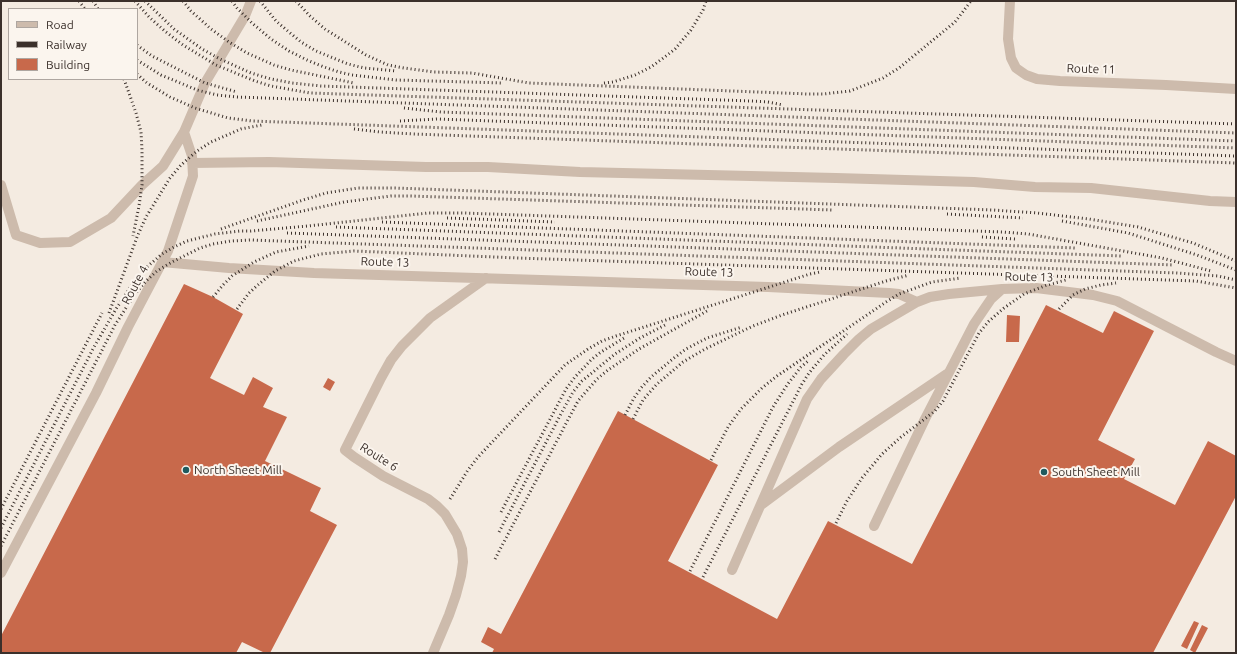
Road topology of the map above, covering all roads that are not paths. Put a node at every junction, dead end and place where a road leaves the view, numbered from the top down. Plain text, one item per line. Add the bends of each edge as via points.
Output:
1 (251, 1) edge
2 (1010, 1) edge
3 (1236, 90) edge
4 (184, 132) junction
5 (192, 163) junction
6 (1, 185) edge
7 (1236, 202) edge
8 (162, 262) junction
9 (486, 278) junction
10 (1002, 290) junction
11 (917, 302) junction
12 (1236, 361) edge
13 (949, 373) junction
14 (760, 506) junction
15 (874, 526) dead end
16 (732, 570) dead end
17 (1, 573) edge
18 (433, 653) edge

1 - 4 street via 245,16 205,83
2 - 3 street, Route 11 via 1008,39 1011,58 1016,68 1026,75 1060,81
4 - 5 street, Route 4
4 - 6 street via 163,166 111,218 70,242 40,243 16,235
5 - 7 street via 269,162 488,167 580,172 974,182 1091,188
5 - 8 street, Route 4 via 193,176
8 - 9 street, Route 13 via 282,272
8 - 17 street, Route 4
9 - 11 street, Route 13 via 882,293 899,294
9 - 18 street, Route 6 via 430,318 402,346 381,378 345,450 383,476 428,499 445,514 457,534 462,549 461,576 449,616
10 - 11 street, Route 13 via 949,294
10 - 12 street, Route 13 via 1036,288 1079,292 1117,301
10 - 13 street via 982,311
11 - 14 street via 865,334 822,379 807,399
13 - 14 street via 839,447
13 - 15 street
14 - 16 street

